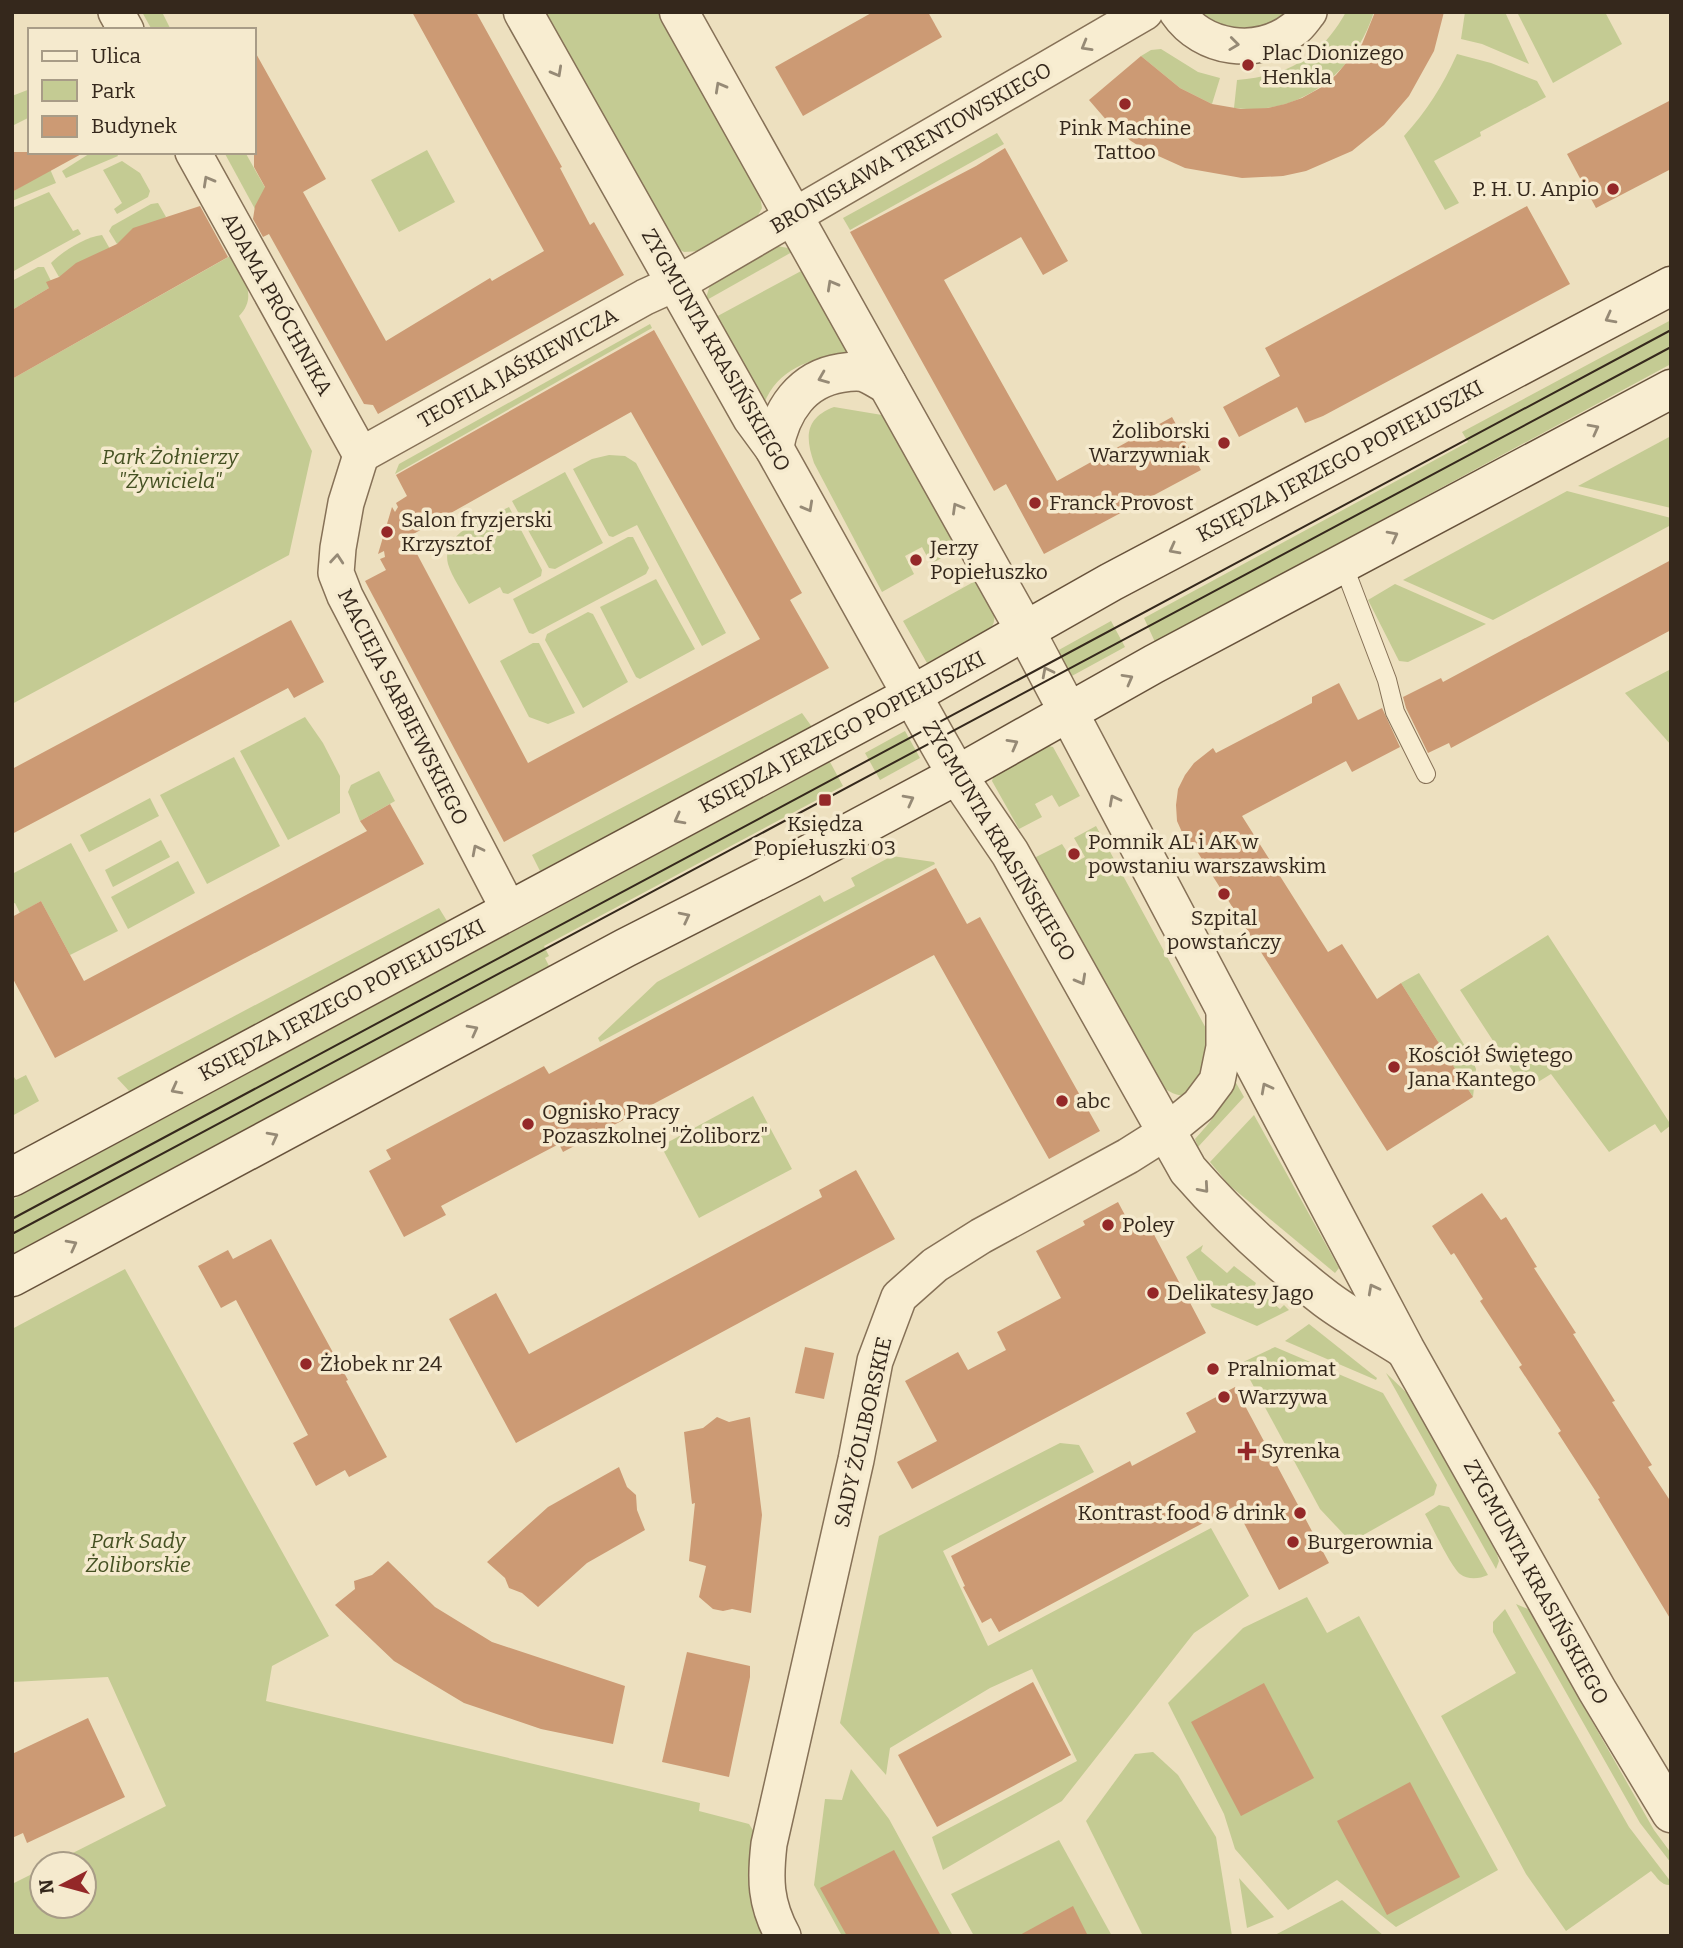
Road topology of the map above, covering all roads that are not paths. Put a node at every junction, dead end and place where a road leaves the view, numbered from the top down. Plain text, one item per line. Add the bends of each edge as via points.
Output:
1 (116, 12) edge
2 (523, 12) edge
3 (679, 12) edge
4 (1145, 12) edge
5 (1177, 12) edge
6 (1309, 12) edge
7 (125, 28) edge
8 (194, 154) edge
9 (793, 216) junction
10 (676, 283) junction
11 (1671, 286) edge
12 (887, 384) junction
13 (1671, 389) edge
14 (774, 448) junction
15 (361, 455) junction
16 (1343, 564) junction
17 (1026, 632) junction
18 (912, 695) junction
19 (1069, 712) junction
20 (1426, 774) dead end
21 (957, 775) junction
22 (509, 910) junction
23 (1224, 1007) junction
24 (1166, 1132) junction
25 (12, 1177) edge
26 (12, 1277) edge
27 (1405, 1349) junction
28 (1671, 1813) edge
29 (783, 1936) edge

1 - 7 street
2 -> 10 street, ZYGMUNTA KRASIŃSKIEGO
9 -> 3 street, ZYGMUNTA KRASIŃSKIEGO
4 -> 9 street, BRONISŁAWA TRENTOWSKIEGO
5 -> 6 street via 1185,24 1210,40 1239,47 1269,43 1295,28
15 -> 8 street, ADAMA PRÓCHNIKA
9 - 10 street, BRONISŁAWA TRENTOWSKIEGO
12 -> 9 street, ZYGMUNTA KRASIŃSKIEGO
10 - 14 street, ZYGMUNTA KRASIŃSKIEGO via 752,418
10 - 15 street, TEOFILA JAŚKIEWICZA
11 -> 17 street, KSIĘDZA JERZEGO POPIEŁUSZKI via 1122,576
12 -> 14 street via 863,372 835,374 806,386 782,422
17 -> 12 street, ZYGMUNTA KRASIŃSKIEGO
16 -> 13 street
14 -> 18 street, ZYGMUNTA KRASIŃSKIEGO
22 -> 15 street, MACIEJA SARBIEWSKIEGO via 336,573 346,503
19 -> 16 street
16 - 20 lane via 1395,712
17 - 18 street, KSIĘDZA JERZEGO POPIEŁUSZKI
19 -> 17 street, ZYGMUNTA KRASIŃSKIEGO
18 - 21 street, ZYGMUNTA KRASIŃSKIEGO
18 -> 22 street, KSIĘDZA JERZEGO POPIEŁUSZKI
21 -> 19 street
23 -> 19 street, ZYGMUNTA KRASIŃSKIEGO
21 -> 24 street, ZYGMUNTA KRASIŃSKIEGO via 1010,853
26 -> 21 street
22 -> 25 street, KSIĘDZA JERZEGO POPIEŁUSZKI
23 - 24 street, SADY ŻOLIBORSKIE via 1224,1047 1217,1081 1199,1105
27 -> 23 street, ZYGMUNTA KRASIŃSKIEGO
24 -> 27 street, ZYGMUNTA KRASIŃSKIEGO via 1188,1170 1259,1243 1327,1300
24 - 29 street, SADY ŻOLIBORSKIE via 981,1236 935,1265 899,1297 875,1360 769,1844 767,1896
27 - 28 street, ZYGMUNTA KRASIŃSKIEGO

